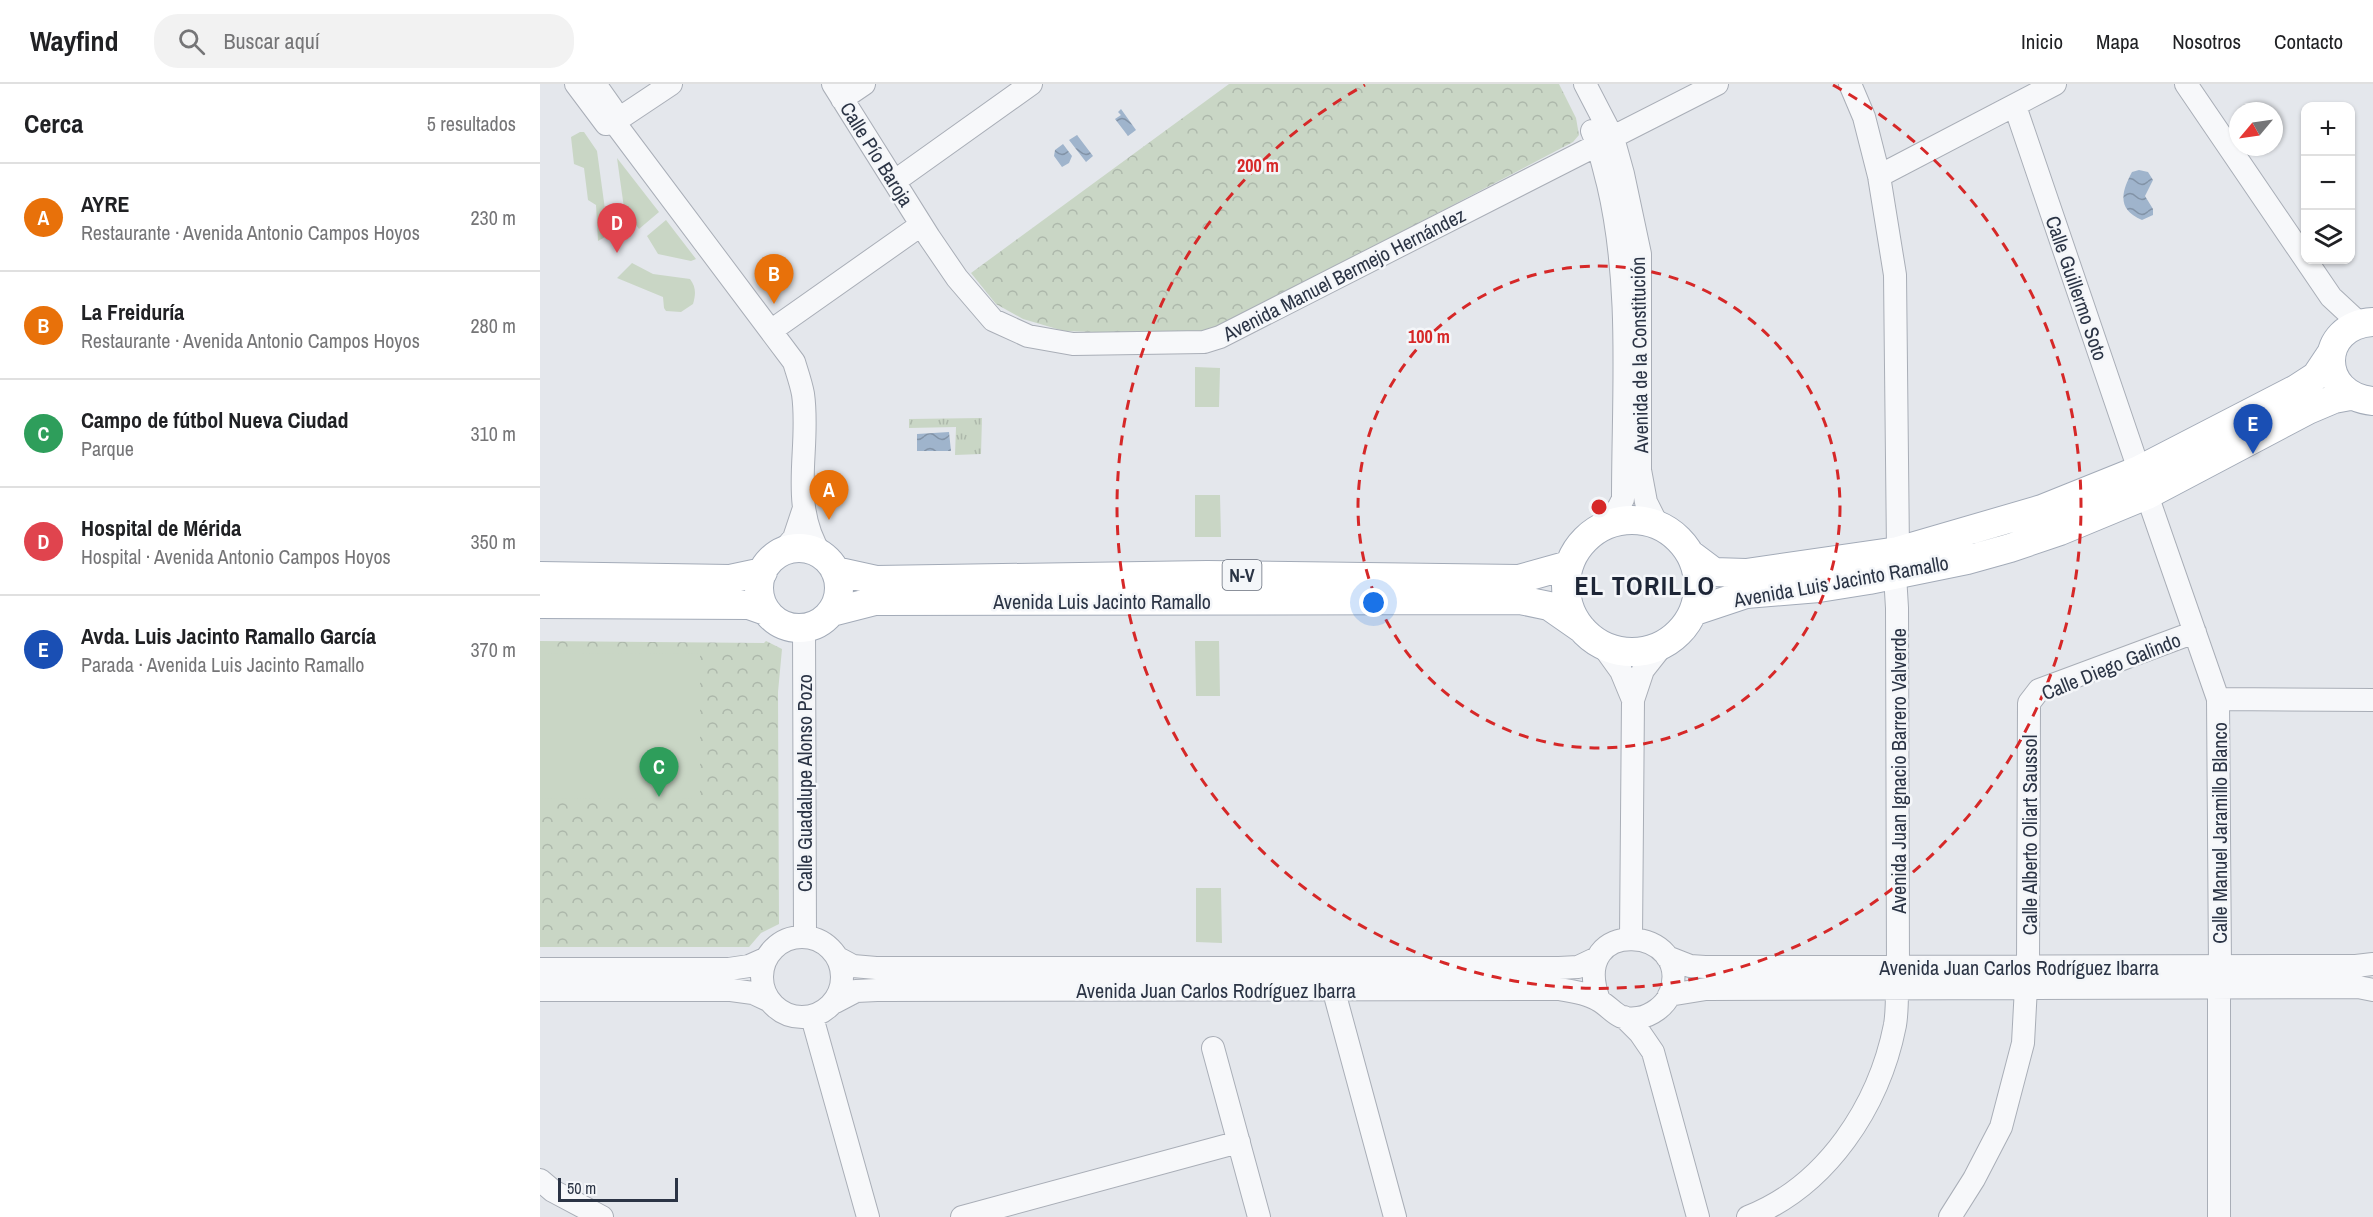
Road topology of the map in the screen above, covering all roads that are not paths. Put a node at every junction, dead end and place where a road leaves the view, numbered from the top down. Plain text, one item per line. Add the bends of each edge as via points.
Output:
1 (576, 84) edge
2 (594, 84) edge
3 (671, 84) edge
4 (864, 84) edge
5 (1031, 84) edge
6 (1569, 84) edge
7 (1585, 84) edge
8 (1717, 84) edge
9 (1850, 84) edge
10 (2055, 84) edge
11 (2186, 84) edge
12 (838, 92) edge
13 (2015, 106) junction
14 (614, 122) junction
15 (1606, 142) junction
16 (1879, 176) junction
17 (895, 181) junction
18 (925, 231) junction
19 (2351, 333) edge
20 (778, 338) junction
21 (2361, 398) edge
22 (2143, 482) junction
23 (803, 511) junction
24 (1611, 522) junction
25 (1657, 524) junction
26 (782, 552) junction
27 (1690, 554) junction
28 (828, 563) junction
29 (1896, 563) junction
30 (1569, 565) junction
31 (763, 572) junction
32 (540, 576) edge
33 (540, 604) edge
34 (766, 610) junction
35 (1695, 611) junction
36 (832, 612) junction
37 (804, 628) junction
38 (2194, 632) junction
39 (1592, 637) junction
40 (1662, 646) junction
41 (2218, 699) junction
42 (1633, 700) junction
43 (2373, 700) edge
44 (2029, 702) joint
45 (805, 937) junction
46 (1631, 938) junction
47 (1667, 957) junction
48 (767, 958) junction
49 (838, 958) junction
50 (1597, 958) junction
51 (2373, 964) edge
52 (540, 969) edge
53 (2027, 977) junction
54 (2220, 977) junction
55 (1898, 978) junction
56 (540, 990) edge
57 (1335, 990) junction
58 (2373, 990) edge
59 (1599, 1000) junction
60 (1666, 1000) junction
61 (770, 1001) junction
62 (835, 1002) junction
63 (812, 1017) junction
64 (1624, 1017) junction
65 (1213, 1048) dead end
66 (1653, 1052) junction
67 (1239, 1142) junction
68 (540, 1180) edge
69 (602, 1217) edge
70 (868, 1217) edge
71 (962, 1217) edge
72 (1259, 1217) edge
73 (1395, 1217) edge
74 (1698, 1217) edge
75 (1748, 1217) edge
76 (1950, 1217) edge
77 (2220, 1217) edge

1 - 14 street via 606,124
2 - 14 street via 612,108
3 - 14 street
4 - 12 street
5 - 17 street
6 - 15 street, Avenida de la Constitución
7 - 15 street, Avenida de la Constitución
8 - 15 street, Avenida Manuel Bermejo Hernández
9 - 16 street, Avenida Juan Ignacio Barrero Valverde via 1864,117
10 - 13 street
11 - 19 street via 2331,297
12 - 17 street, Calle Pío Baroja
13 - 16 street
13 - 22 street, Calle Guillermo Soto
14 - 20 street
15 - 18 street, Avenida Manuel Bermejo Hernández via 1220,338 1204,342 1073,344 1028,336 993,320 957,278
15 - 24 street, Avenida de la Constitución via 1624,299 1623,499
15 - 25 street, Avenida de la Constitución via 1623,174 1640,254 1640,470 1646,502
16 - 29 street, Avenida Juan Ignacio Barrero Valverde via 1895,275
17 - 18 street, Calle Pío Baroja
18 - 20 street
19 - 21 main road via 2332,371 2340,387
19 - 22 main road, Avenida Luis Jacinto Ramallo via 2316,376
20 - 23 street via 794,362 803,394
21 - 22 main road, Avenida Luis Jacinto Ramallo via 2334,399
22 - 29 main road, Avenida Luis Jacinto Ramallo via 2082,523 2010,548 1967,560
22 - 38 street, Calle Guillermo Soto
23 - 26 street via 794,538
23 - 28 street via 810,538
24 - 25 main road via 1627,519
24 - 30 main road via 1578,546
25 - 27 main road via 1676,536
26 - 28 main road via 798,548
26 - 31 main road
27 - 29 main road, Avenida Luis Jacinto Ramallo via 1714,572
27 - 35 main road via 1699,579
28 - 30 main road, Avenida Luis Jacinto Ramallo / N-V via 876,580 1134,576 1519,579
28 - 36 main road via 839,588
29 - 35 main road, Avenida Luis Jacinto Ramallo via 1818,588 1746,594
29 - 55 street, Avenida Juan Ignacio Barrero Valverde
30 - 39 main road via 1566,587 1570,609
31 - 32 main road via 730,579
31 - 34 main road via 760,593
33 - 34 main road via 748,605
34 - 37 main road via 777,622
35 - 40 main road via 1682,631
36 - 37 main road via 823,621
36 - 39 main road, Avenida Luis Jacinto Ramallo via 875,601 1520,600 1549,606
37 - 45 street, Calle Guadalupe Alonso Pozo
38 - 41 street, Calle Guillermo Soto
38 - 44 street, Calle Diego Galindo via 2039,690
39 - 40 main road via 1622,652 1644,652
39 - 42 street via 1621,670
40 - 42 street via 1643,670
41 - 43 street
41 - 54 street, Calle Manuel Jaramillo Blanco
42 - 46 street
44 - 53 street, Calle Alberto Oliart Saussol
45 - 48 street via 782,943
45 - 49 street via 828,946
46 - 47 street via 1656,945
46 - 50 street via 1617,940
47 - 55 street, Avenida Juan Carlos Rodríguez Ibarra via 1690,966
47 - 60 street via 1672,985
48 - 52 street via 729,969
48 - 61 street via 762,973
49 - 50 street, Avenida Juan Carlos Rodríguez Ibarra via 853,966 876,968 1559,968 1578,967
49 - 62 street via 843,977
50 - 59 street via 1593,983
51 - 54 street, Avenida Juan Carlos Rodríguez Ibarra
53 - 54 street, Avenida Juan Carlos Rodríguez Ibarra
53 - 55 street, Avenida Juan Carlos Rodríguez Ibarra
53 - 76 street, Calle Alberto Oliart Saussol via 2023,1043 2001,1127
54 - 58 street, Avenida Juan Carlos Rodríguez Ibarra
54 - 77 street, Calle Manuel Jaramillo Blanco
55 - 60 street, Avenida Juan Carlos Rodríguez Ibarra via 1706,989
55 - 75 street, Avenida Juan Ignacio Barrero Valverde via 1896,1023 1884,1068 1866,1109 1812,1177 1767,1210
56 - 61 street via 730,990 753,993
57 - 59 street, Avenida Juan Carlos Rodríguez Ibarra via 1559,989
57 - 62 street, Avenida Juan Carlos Rodríguez Ibarra via 877,990 856,991
57 - 73 street
59 - 64 street
60 - 64 street via 1652,1014
60 - 66 street via 1655,1025
61 - 63 street via 794,1017
62 - 63 street
63 - 70 street
64 - 66 street
65 - 67 street
66 - 74 street
67 - 71 street
67 - 72 street
68 - 69 street

